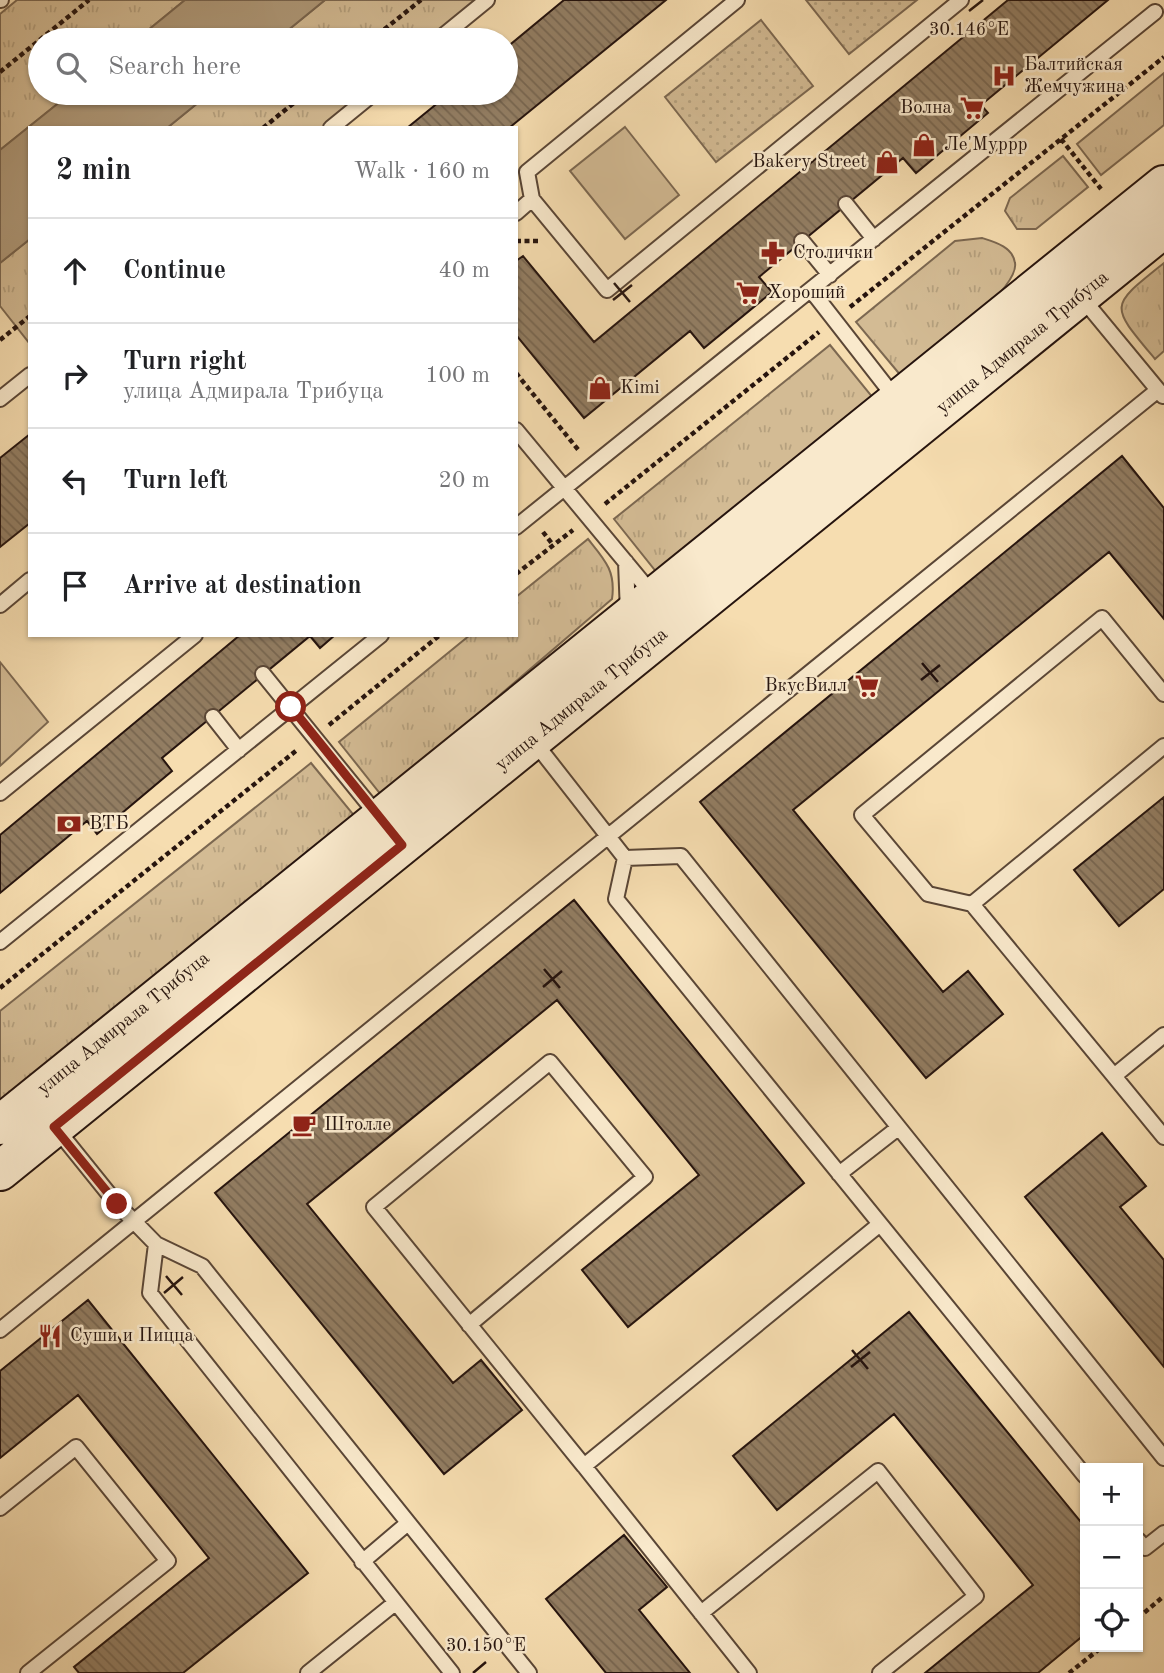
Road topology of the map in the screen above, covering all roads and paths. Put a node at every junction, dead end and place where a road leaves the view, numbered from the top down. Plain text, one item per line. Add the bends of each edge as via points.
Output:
1 (89, 0) edge
2 (421, 0) edge
3 (487, 0) edge
4 (737, 0) edge
5 (961, 0) edge
6 (1156, 12) dead end
7 (54, 28) edge
8 (386, 28) edge
9 (453, 28) edge
10 (28, 49) edge
11 (0, 72) edge
12 (292, 105) edge
13 (359, 105) edge
14 (267, 126) edge
15 (333, 126) edge
16 (1061, 139) dead end
17 (1164, 186) edge
18 (1101, 189) dead end
19 (533, 200) junction
20 (846, 204) dead end
21 (518, 211) edge
22 (1164, 228) edge
23 (874, 239) junction
24 (803, 241) dead end
25 (830, 275) junction
26 (1070, 283) junction
27 (811, 290) junction
28 (28, 318) edge
29 (0, 340) edge
30 (518, 375) edge
31 (28, 377) edge
32 (1161, 394) edge
33 (0, 399) edge
34 (908, 414) junction
35 (518, 432) edge
36 (592, 466) junction
37 (564, 488) junction
38 (614, 496) dead end
39 (518, 525) edge
40 (626, 562) junction
41 (28, 582) edge
42 (0, 605) edge
43 (658, 612) junction
44 (193, 637) edge
45 (378, 637) edge
46 (438, 637) edge
47 (263, 674) dead end
48 (1164, 694) edge
49 (291, 707) junction
50 (213, 717) dead end
51 (521, 726) junction
52 (313, 737) junction
53 (1164, 746) edge
54 (239, 750) junction
55 (0, 793) edge
56 (391, 832) junction
57 (607, 836) junction
58 (625, 858) junction
59 (972, 904) junction
60 (0, 942) edge
61 (0, 988) edge
62 (1164, 1035) edge
63 (1114, 1076) junction
64 (43, 1113) junction
65 (0, 1125) edge
66 (898, 1128) junction
67 (1164, 1137) edge
68 (4, 1159) edge
69 (839, 1174) junction
70 (134, 1222) junction
71 (880, 1224) junction
72 (156, 1244) junction
73 (469, 1325) junction
74 (0, 1330) edge
75 (1164, 1458) edge
76 (584, 1466) junction
77 (1080, 1470) edge
78 (0, 1508) edge
79 (408, 1523) junction
80 (1164, 1533) edge
81 (1143, 1547) edge
82 (362, 1562) junction
83 (1164, 1596) edge
84 (395, 1604) junction
85 (701, 1613) junction
86 (1143, 1614) edge
87 (1096, 1652) edge
88 (28, 1673) edge
89 (308, 1673) edge
90 (452, 1673) edge
91 (529, 1673) edge
92 (749, 1673) edge
93 (880, 1673) edge
94 (1069, 1673) edge

1 - 7 path
2 - 8 path
3 - 9 lane
4 - 19 lane via 527,172
5 - 19 lane via 607,290
6 - 23 lane
10 - 11 path
12 - 14 path
13 - 15 lane
16 - 18 path
17 - 26 street, улица Адмирала Трибуца
19 - 21 lane
20 - 23 lane
22 - 26 street, улица Адмирала Трибуца
23 - 25 lane
24 - 25 lane
25 - 27 lane
26 - 32 lane
26 - 34 street, улица Адмирала Трибуца
27 - 34 lane
27 - 36 lane
28 - 29 path
30 - 36 path
31 - 33 lane
32 - 57 lane
34 - 43 street, улица Адмирала Трибуца
35 - 37 lane
36 - 37 lane
36 - 38 path
37 - 39 lane
37 - 40 lane
40 - 43 lane
40 - 43 lane
41 - 42 lane
43 - 51 street, улица Адмирала Трибуца
44 - 55 lane
45 - 49 lane
46 - 52 path
47 - 49 lane
48 - 59 lane via 1102,618 862,815 928,894
49 - 52 lane
49 - 54 lane
50 - 54 lane
51 - 56 street, улица Адмирала Трибуца
51 - 57 lane
52 - 56 lane
52 - 61 path
53 - 59 lane
54 - 60 lane
56 - 64 street, улица Адмирала Трибуца
57 - 58 lane
57 - 70 lane
58 - 66 lane via 681,856
58 - 69 lane via 615,899
59 - 63 lane
62 - 63 lane
63 - 67 lane
64 - 65 street, улица Адмирала Трибуца
64 - 68 street, улица Адмирала Трибуца
64 - 70 lane
66 - 69 lane
66 - 75 lane
69 - 71 lane
70 - 72 lane
70 - 74 lane
71 - 76 lane
71 - 77 lane
72 - 79 lane via 202,1266
72 - 82 lane via 150,1293
73 - 73 lane via 374,1207 550,1062 645,1177
73 - 76 lane
76 - 85 lane
78 - 88 lane via 76,1447 168,1561
79 - 82 lane
79 - 91 lane
80 - 81 lane
82 - 84 lane
83 - 86 path
84 - 89 lane
84 - 90 lane
85 - 92 lane
85 - 93 lane via 878,1471 976,1596
87 - 94 path

